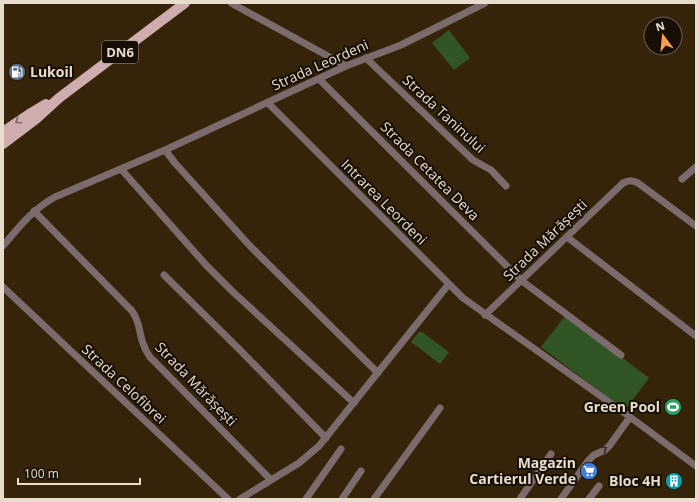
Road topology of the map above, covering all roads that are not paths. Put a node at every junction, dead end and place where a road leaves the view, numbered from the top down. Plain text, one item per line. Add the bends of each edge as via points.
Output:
1 (185, 3) edge
2 (231, 3) edge
3 (486, 3) edge
4 (366, 58) junction
5 (346, 66) junction
6 (319, 79) junction
7 (59, 98) junction
8 (268, 103) junction
9 (3, 132) edge
10 (3, 144) edge
11 (165, 150) junction
12 (696, 167) edge
13 (121, 169) junction
14 (682, 179) dead end
15 (506, 186) dead end
16 (34, 211) junction
17 (696, 226) edge
18 (566, 237) junction
19 (3, 246) edge
20 (164, 275) dead end
21 (522, 281) junction
22 (448, 285) junction
23 (3, 287) edge
24 (485, 315) junction
25 (696, 336) edge
26 (621, 355) dead end
27 (378, 373) junction
28 (354, 403) junction
29 (440, 408) dead end
30 (630, 417) junction
31 (326, 438) junction
32 (341, 450) dead end
33 (551, 454) dead end
34 (696, 466) edge
35 (361, 471) dead end
36 (271, 480) junction
37 (599, 486) dead end
38 (228, 499) edge
39 (240, 499) edge
40 (306, 499) edge
41 (342, 499) edge
42 (374, 499) edge
43 (520, 499) edge
44 (561, 499) edge
45 (589, 499) edge

1 - 7 main road, DN6
2 - 5 street
3 - 4 street, Strada Leordeni via 413,39
4 - 5 street, Strada Leordeni
4 - 15 street, Strada Taninului via 473,160 491,170
5 - 6 street, Strada Leordeni
6 - 8 street, Strada Leordeni
6 - 21 street, Strada Cetatea Deva
7 -> 9 main road, DN6
7 - 10 main road, DN6
8 - 11 street, Strada Leordeni
8 - 22 street, Intrarea Leordeni
11 - 13 street, Strada Leordeni
11 - 27 street via 250,246
12 - 14 street
13 - 16 street, Strada Leordeni via 55,197
13 - 28 street via 206,265
16 - 19 street, Strada Leordeni
16 - 36 street, Strada Mărășești via 132,311 140,325 144,347 150,357
17 - 18 street, Strada Mărășești via 638,183 627,180
18 - 21 street, Strada Mărășești
18 - 25 street
20 - 31 street
21 - 24 street, Strada Mărășești
21 - 26 street, Strada Cetatea Deva
22 - 24 street, Intrarea Leordeni
22 - 27 street
23 - 38 street, Strada Celofibrei
24 - 30 street, Intrarea Leordeni
27 - 28 street
28 - 31 street
29 - 42 street
30 - 34 street, Intrarea Leordeni
44 -> 30 street via 588,461 610,445
31 - 36 street via 308,456
32 - 40 street
33 - 43 street
35 - 41 street
36 - 39 street
37 - 45 street

